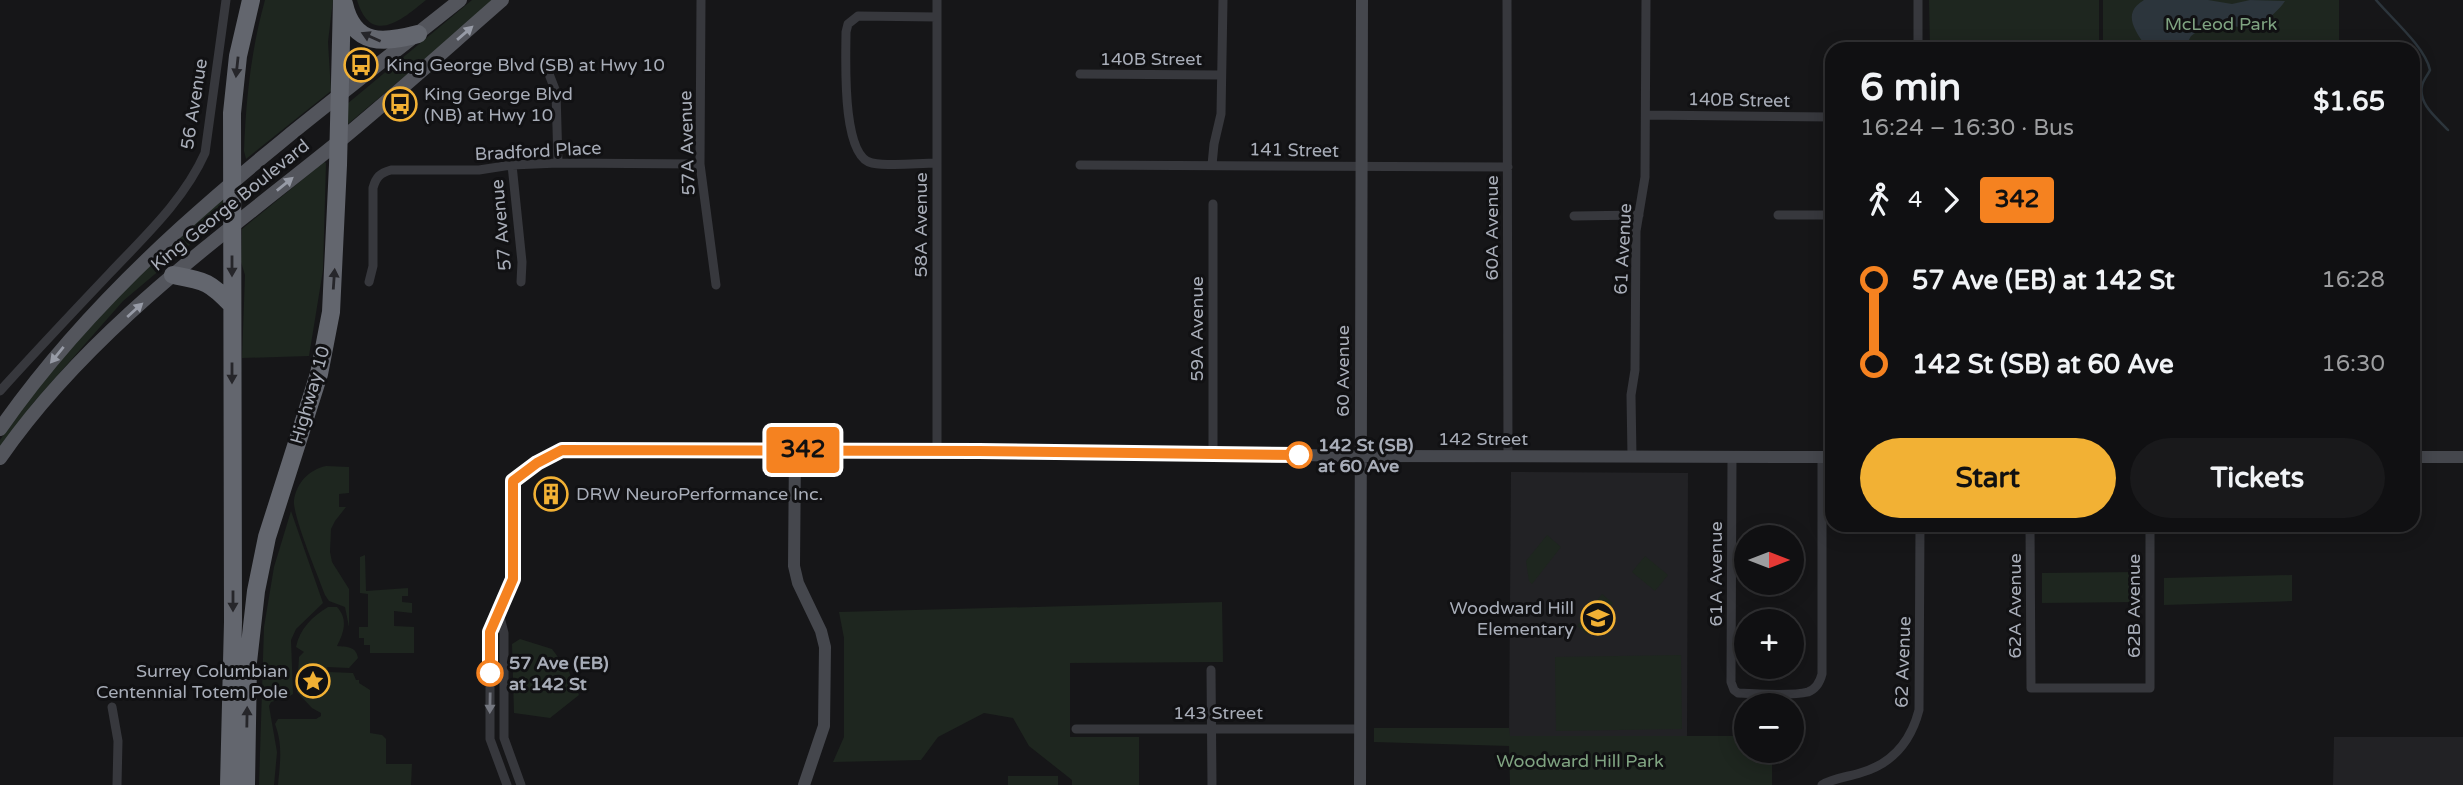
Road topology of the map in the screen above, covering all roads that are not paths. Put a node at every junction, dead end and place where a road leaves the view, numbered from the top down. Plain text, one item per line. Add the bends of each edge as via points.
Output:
1 (226, 0) edge
2 (251, 0) edge
3 (343, 0) edge
4 (460, 0) edge
5 (502, 0) edge
6 (701, 0) edge
7 (937, 0) edge
8 (1223, 0) edge
9 (1362, 0) edge
10 (1507, 0) edge
11 (1646, 0) edge
12 (1918, 0) edge
13 (937, 18) junction
14 (418, 34) junction
15 (1918, 42) edge
16 (549, 74) dead end
17 (1080, 74) dead end
18 (1222, 75) junction
19 (339, 96) junction
20 (1646, 115) junction
21 (1825, 117) edge
22 (339, 141) junction
23 (558, 163) junction
24 (937, 163) junction
25 (700, 164) junction
26 (1080, 164) dead end
27 (512, 165) junction
28 (1212, 165) junction
29 (1361, 166) junction
30 (1508, 167) junction
31 (232, 183) junction
32 (1213, 204) dead end
33 (1639, 215) junction
34 (1778, 215) dead end
35 (1825, 215) edge
36 (1574, 216) dead end
37 (232, 227) junction
38 (173, 275) junction
39 (369, 282) dead end
40 (521, 282) dead end
41 (716, 285) dead end
42 (232, 305) junction
43 (0, 390) edge
44 (5, 412) edge
45 (0, 429) edge
46 (795, 450) junction
47 (937, 451) junction
48 (1213, 453) junction
49 (1361, 456) junction
50 (1508, 457) junction
51 (1632, 457) junction
52 (1732, 457) junction
53 (1825, 457) edge
54 (2420, 457) edge
55 (2463, 457) edge
56 (0, 458) edge
57 (1825, 532) edge
58 (1920, 532) edge
59 (2030, 532) edge
60 (2150, 532) edge
61 (499, 612) junction
62 (1211, 670) dead end
63 (2150, 688) joint
64 (112, 707) dead end
65 (1076, 729) dead end
66 (1211, 729) junction
67 (1360, 729) junction
68 (117, 785) edge
69 (229, 785) edge
70 (246, 785) edge
71 (507, 785) edge
72 (521, 785) edge
73 (804, 785) edge
74 (1212, 785) edge
75 (1360, 785) edge
76 (1822, 785) edge

1 - 43 street, 56 Avenue via 205,153 195,174 173,205
2 -> 31 highway via 238,56 232,113
14 -> 3 highway via 380,42 368,38 354,27
3 - 19 highway, Highway 10
4 - 14 main road, King George Boulevard
22 -> 5 main road, King George Boulevard
6 - 25 street, 57A Avenue
7 - 13 street, 58A Avenue
8 - 18 street
9 - 29 street, 60 Avenue
10 - 30 street, 60A Avenue
11 - 20 street, 61 Avenue
12 - 15 street
13 - 24 street, 58A Avenue
13 - 24 street via 858,16 848,24 847,104 860,156 872,163
14 - 19 main road, King George Boulevard
16 - 23 street via 556,92
17 - 18 street, 140B Street
18 - 28 street
19 - 22 highway, Highway 10
19 - 31 main road, King George Boulevard
20 - 21 street, 140B Street
20 - 33 street, 61 Avenue
37 -> 22 main road, King George Boulevard
70 -> 22 highway, Highway 10 via 248,662 256,591 318,374 331,312
23 - 25 street, Bradford Place
23 - 27 street, Bradford Place
24 - 47 street, 58A Avenue
25 - 41 street, 57A Avenue
26 - 28 street, 141 Street
27 - 39 street, Bradford Place via 479,170 391,170 379,175 373,188
27 - 40 street, 57 Avenue
28 - 29 street, 141 Street
29 - 30 street, 141 Street
29 - 49 street, 60 Avenue
30 - 50 street, 60A Avenue
31 - 37 highway
31 -> 44 main road, King George Boulevard via 102,303
32 - 48 street, 59A Avenue
33 - 36 street
33 - 51 street, 61 Avenue
34 - 35 street
37 - 38 main road, King George Boulevard
37 -> 42 highway
38 - 42 highway via 215,286
56 -> 38 main road, King George Boulevard via 19,430 97,344
42 -> 69 highway
44 - 45 main road, King George Boulevard
46 - 47 street, 142 Street
46 - 61 street, 142 Street via 569,449 553,454 513,481 513,579
46 - 73 street via 794,566 821,631 825,661 824,726
47 - 48 street, 142 Street
48 - 49 street, 142 Street
49 - 50 street, 142 Street
49 - 67 street, 60 Avenue
50 - 51 street, 142 Street
51 - 52 street, 142 Street
52 - 53 street, 142 Street
52 - 57 street, 61A Avenue via 1734,690 1808,692 1816,686 1822,674
54 - 55 street
58 - 76 street, 62 Avenue via 1919,710 1915,724 1886,762
59 - 63 street, 62A Avenue via 2031,688
60 - 63 street, 62B Avenue
61 -> 71 street via 490,632 490,725
61 - 72 street via 504,633 504,738
62 - 66 street
64 - 68 street via 118,741
65 - 66 street, 143 Street
66 - 67 street, 143 Street
66 - 74 street
67 - 75 street, 60 Avenue

